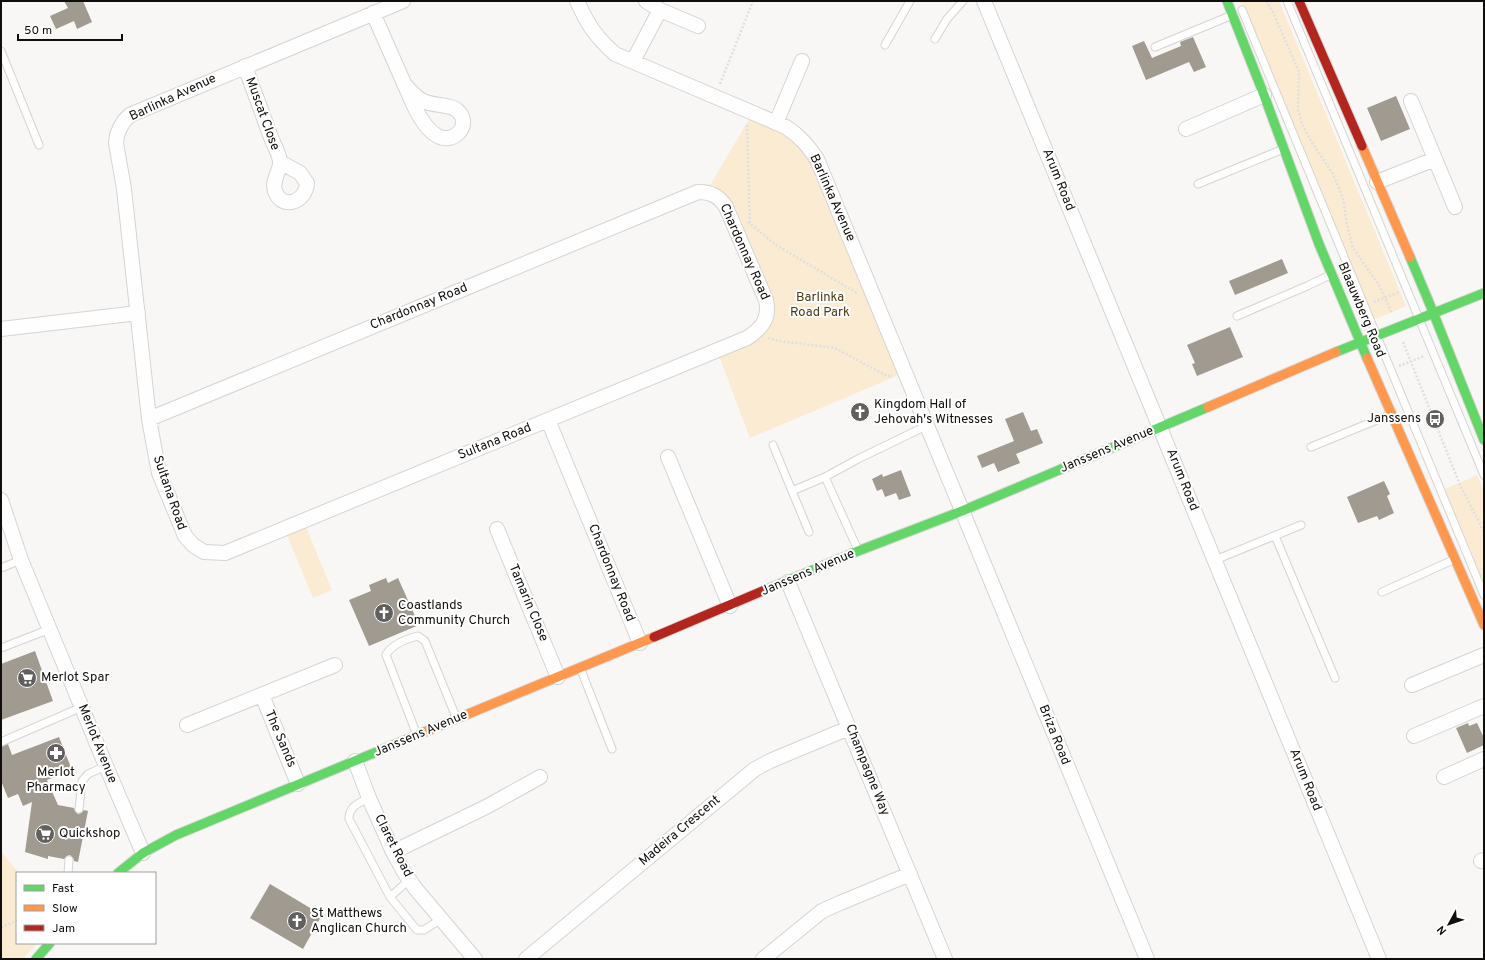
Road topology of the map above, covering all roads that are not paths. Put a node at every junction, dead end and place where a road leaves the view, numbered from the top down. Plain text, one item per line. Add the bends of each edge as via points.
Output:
1 (403, 1) edge
2 (577, 1) edge
3 (646, 1) edge
4 (910, 1) edge
5 (963, 1) edge
6 (984, 1) edge
7 (1227, 1) edge
8 (1238, 1) edge
9 (1286, 1) edge
10 (1299, 1) edge
11 (660, 10) junction
12 (373, 13) junction
13 (1232, 15) junction
14 (698, 26) dead end
15 (935, 39) dead end
16 (885, 45) dead end
17 (1155, 47) dead end
18 (1, 52) edge
19 (633, 61) junction
20 (802, 61) dead end
21 (245, 66) junction
22 (404, 84) dead end
23 (1264, 95) junction
24 (1410, 101) dead end
25 (776, 123) junction
26 (1186, 129) dead end
27 (39, 145) dead end
28 (1284, 148) junction
29 (1435, 160) junction
30 (280, 162) dead end
31 (1377, 182) junction
32 (1198, 184) dead end
33 (1455, 207) dead end
34 (1331, 274) junction
35 (1484, 293) edge
36 (138, 314) junction
37 (1434, 314) junction
38 (1237, 316) dead end
39 (1418, 319) junction
40 (1, 329) edge
41 (1377, 335) junction
42 (1360, 342) junction
43 (1391, 414) junction
44 (148, 419) junction
45 (548, 420) junction
46 (926, 426) junction
47 (1160, 428) junction
48 (1483, 435) edge
49 (773, 445) dead end
50 (1311, 447) dead end
51 (668, 457) dead end
52 (1484, 475) edge
53 (825, 477) junction
54 (792, 491) junction
55 (1, 500) edge
56 (962, 511) junction
57 (1301, 525) dead end
58 (497, 529) dead end
59 (809, 532) dead end
60 (1275, 536) junction
61 (858, 551) junction
62 (1455, 559) junction
63 (21, 560) junction
64 (1215, 560) junction
65 (1, 568) edge
66 (788, 582) junction
67 (1382, 592) dead end
68 (1484, 595) edge
69 (730, 606) junction
70 (1484, 625) edge
71 (50, 629) junction
72 (640, 643) junction
73 (1, 648) edge
74 (1484, 655) edge
75 (335, 665) dead end
76 (580, 668) junction
77 (558, 677) junction
78 (1335, 678) dead end
79 (1412, 685) dead end
80 (262, 695) junction
81 (1484, 706) edge
82 (82, 708) junction
83 (457, 719) junction
84 (187, 725) dead end
85 (849, 728) junction
86 (417, 735) junction
87 (1414, 736) dead end
88 (1, 742) edge
89 (612, 749) dead end
90 (1484, 759) edge
91 (355, 761) junction
92 (106, 766) junction
93 (540, 777) dead end
94 (1444, 777) dead end
95 (298, 784) junction
96 (369, 798) junction
97 (79, 810) dead end
98 (393, 852) junction
99 (143, 853) junction
100 (69, 860) dead end
101 (68, 872) edge
102 (119, 872) edge
103 (910, 874) junction
104 (409, 880) junction
105 (390, 897) junction
106 (441, 919) junction
107 (49, 944) edge
108 (36, 959) edge
109 (475, 959) edge
110 (526, 959) edge
111 (762, 959) edge
112 (945, 959) edge
113 (1147, 959) edge
114 (1379, 959) edge

1 - 12 street, Barlinka Avenue
2 - 19 street, Barlinka Avenue via 592,32 615,54
3 - 11 street
4 - 16 lane
5 - 15 lane via 947,19
6 - 47 street, Arum Road
7 - 13 street, Blaauwberg Road
8 - 41 lane
9 - 39 lane
10 - 31 street
11 - 14 street
11 - 19 street
12 - 21 street, Barlinka Avenue
12 - 22 street
13 - 17 lane
13 - 23 street, Blaauwberg Road
18 - 27 lane
19 - 25 street, Barlinka Avenue
20 - 25 street
21 - 30 street, Muscat Close
21 - 36 street, Barlinka Avenue via 130,115 120,128 116,143 124,189
23 - 26 street
23 - 28 street, Blaauwberg Road
24 - 29 street
25 - 46 street, Barlinka Avenue via 798,135 817,159
28 - 32 lane
28 - 34 street, Blaauwberg Road
29 - 31 street
29 - 33 street
31 - 37 street
34 - 38 lane
34 - 42 street, Blaauwberg Road
35 - 37 street, Janssens Avenue
36 - 40 street
36 - 44 street, Sultana Road
37 - 39 street, Janssens Avenue
37 - 48 street
39 - 41 street, Janssens Avenue
39 - 52 lane
41 - 42 street, Janssens Avenue
41 - 68 lane
42 - 43 street, Blaauwberg Road
42 - 47 street, Janssens Avenue
43 - 50 lane
43 - 62 street, Blaauwberg Road
44 - 45 street, Sultana Road via 159,473 185,536 204,552 217,553 225,553
44 - 45 street, Chardonnay Road via 693,194 704,192 720,198 767,306 760,329 747,338
45 - 72 street, Chardonnay Road
46 - 53 lane
46 - 56 street, Barlinka Avenue
47 - 56 street, Janssens Avenue
47 - 64 street, Arum Road
49 - 54 lane
51 - 69 street
53 - 54 lane
53 - 61 lane
54 - 59 lane
55 - 63 street, Merlot Avenue
56 - 61 street, Janssens Avenue
56 - 113 street, Briza Road
57 - 60 lane
58 - 77 street, Tamarin Close
60 - 64 lane
60 - 78 lane
61 - 66 street, Janssens Avenue
62 - 67 lane
62 - 70 street, Blaauwberg Road
63 - 65 lane
63 - 71 street, Merlot Avenue
64 - 114 street, Arum Road
66 - 69 street, Janssens Avenue
66 - 85 street, Champagne Way
69 - 72 street, Janssens Avenue
71 - 73 lane
71 - 82 street, Merlot Avenue
72 - 76 street, Janssens Avenue
74 - 79 street
75 - 80 street
76 - 77 street, Janssens Avenue
76 - 89 lane
77 - 83 street, Janssens Avenue
80 - 84 street
80 - 95 street, The Sands
81 - 87 street
82 - 88 lane
82 - 92 street, Merlot Avenue
83 - 86 street, Janssens Avenue
83 - 86 lane via 425,641 418,636 413,637 394,646 386,655
85 - 103 street, Champagne Way
85 - 110 street, Madeira Crescent via 755,769
86 - 91 street, Janssens Avenue
90 - 94 street
91 - 95 street, Janssens Avenue
91 - 96 street, Claret Road
92 - 97 lane via 88,774 82,781
92 - 99 street, Merlot Avenue
93 - 98 street via 486,807
95 - 99 street, Janssens Avenue via 176,834
96 - 98 street, Claret Road
96 - 105 lane via 351,808 349,819
98 - 104 street, Claret Road
99 - 102 street, Janssens Avenue
100 - 101 lane
103 - 111 street via 822,911
103 - 112 street, Champagne Way
104 - 105 lane
104 - 106 street, Claret Road
105 - 106 lane via 417,930 424,930
106 - 109 street, Claret Road
107 - 108 street

